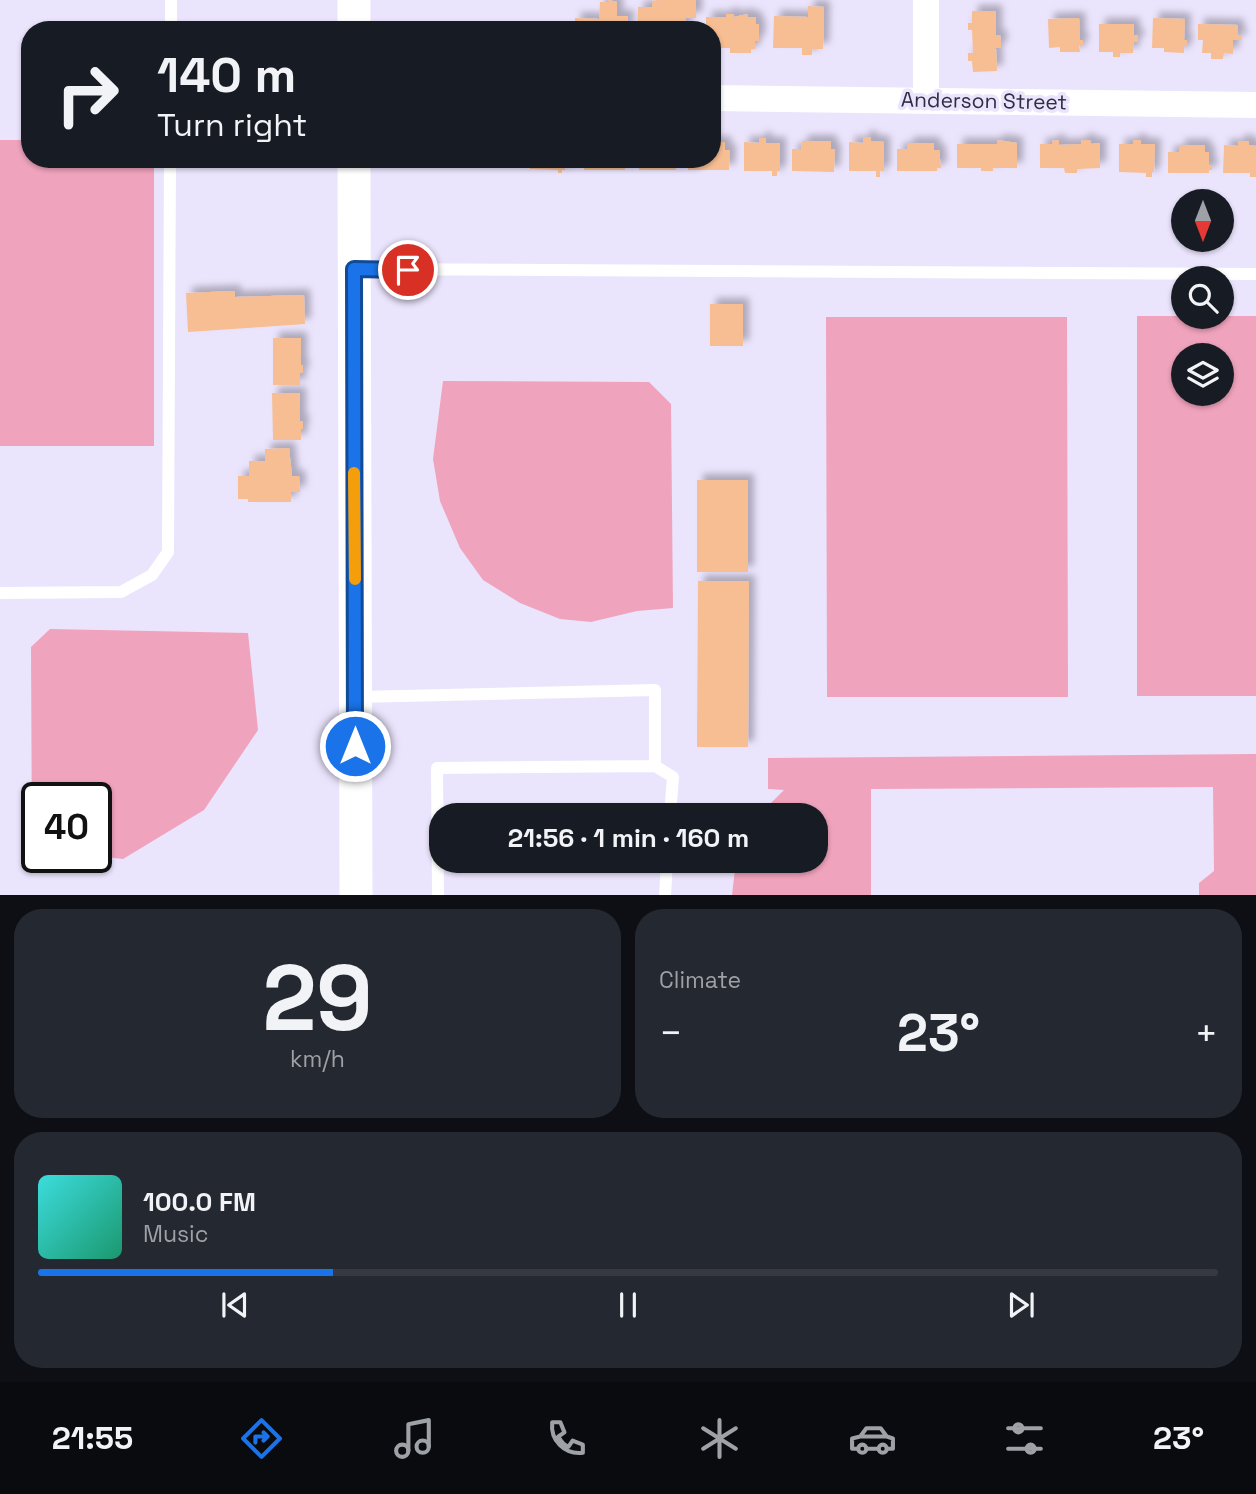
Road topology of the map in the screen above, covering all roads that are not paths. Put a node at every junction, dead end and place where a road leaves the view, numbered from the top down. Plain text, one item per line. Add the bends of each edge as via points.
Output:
1 (172, 0) edge
2 (354, 0) edge
3 (926, 0) edge
4 (171, 21) edge
5 (354, 21) edge
6 (721, 98) edge
7 (926, 99) junction
8 (1256, 105) edge
9 (170, 168) edge
10 (354, 168) edge
11 (354, 269) junction
12 (1256, 274) edge
13 (0, 593) edge
14 (355, 696) junction
15 (655, 766) junction
16 (438, 803) edge
17 (671, 803) edge
18 (438, 873) edge
19 (666, 873) edge
20 (356, 895) edge
21 (438, 895) edge
22 (665, 895) edge

1 - 4 lane
2 - 5 street
3 - 7 street
6 - 7 street, Anderson Street
7 - 8 street, Anderson Street
9 - 13 lane via 168,552 152,575 121,592
10 - 11 street
11 - 12 lane
11 - 14 street
14 - 15 lane via 655,690
14 - 20 street
15 - 16 lane via 437,768
15 - 17 lane via 673,777
18 - 21 lane
19 - 22 lane

